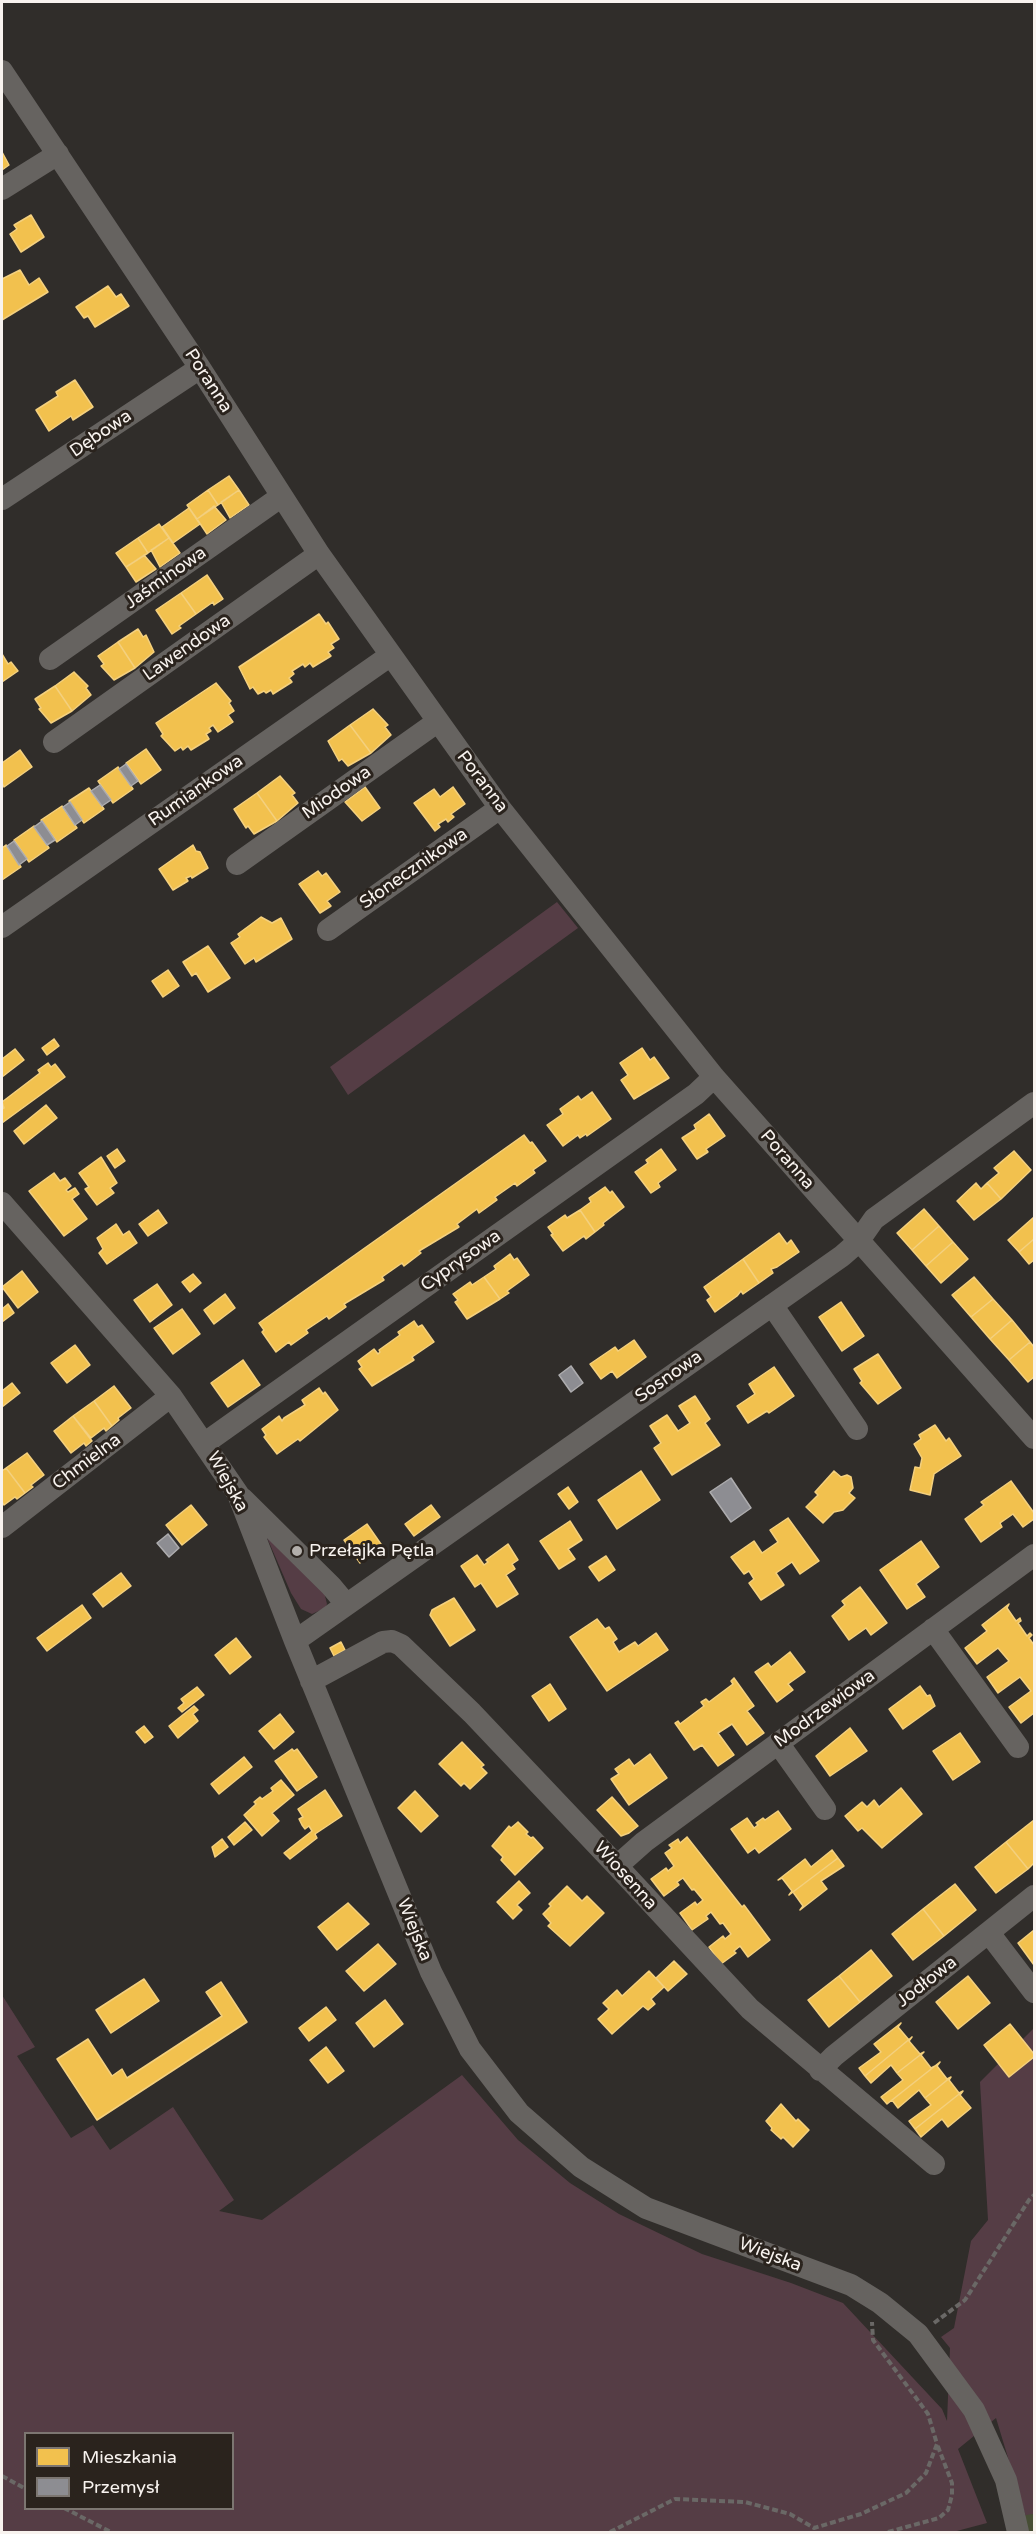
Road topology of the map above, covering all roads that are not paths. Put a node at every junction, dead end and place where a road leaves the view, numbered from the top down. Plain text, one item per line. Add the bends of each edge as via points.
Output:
1 (2, 70) edge
2 (58, 154) junction
3 (2, 189) edge
4 (200, 368) junction
5 (282, 496) junction
6 (2, 500) edge
7 (319, 554) junction
8 (391, 655) junction
9 (50, 659) dead end
10 (437, 722) junction
11 (54, 742) dead end
12 (500, 808) junction
13 (237, 864) dead end
14 (2, 927) edge
15 (328, 930) dead end
16 (714, 1077) junction
17 (1035, 1103) edge
18 (2, 1203) edge
19 (858, 1242) junction
20 (772, 1305) junction
21 (171, 1396) junction
22 (857, 1429) dead end
23 (1035, 1438) edge
24 (205, 1443) junction
25 (238, 1494) junction
26 (2, 1527) edge
27 (1035, 1554) edge
28 (346, 1604) junction
29 (933, 1629) junction
30 (295, 1641) junction
31 (311, 1681) junction
32 (778, 1743) junction
33 (1018, 1747) dead end
34 (825, 1809) dead end
35 (617, 1866) junction
36 (1035, 1896) edge
37 (989, 1933) junction
38 (1035, 1992) edge
39 (820, 2070) junction
40 (934, 2164) dead end
41 (1018, 2532) edge

1 - 2 street, Poranna
2 - 3 street
2 - 4 street, Poranna
4 - 5 street, Poranna
4 - 6 street, Dębowa
5 - 7 street, Poranna
5 - 9 street, Jaśminowa
7 - 8 street, Poranna
7 - 11 street, Lawendowa
8 - 10 street, Poranna
8 - 14 street, Rumiankowa
10 - 12 street, Poranna
10 - 13 street, Miodowa
12 - 15 street, Słonecznikowa
12 - 16 street, Poranna
16 - 19 street, Poranna
16 - 24 street, Cyprysowa via 696,1094
17 - 19 street, Sosnowa via 874,1219
18 - 21 street, Wiejska
19 - 20 street, Sosnowa
19 - 23 street, Poranna
20 - 22 street
20 - 28 street, Sosnowa
21 - 24 street, Wiejska
21 - 26 street, Chmielna
24 - 25 street, Wiejska
25 - 28 street
25 - 30 street, Wiejska
27 - 29 street, Modrzewiowa
28 - 30 street, Sosnowa
29 - 32 street, Modrzewiowa
29 - 33 street
30 - 31 street, Wiejska
31 - 35 street, Wiosenna via 383,1642 401,1645 472,1713
31 - 41 street, Wiejska via 431,1972 470,2049 519,2114 581,2167 646,2208 851,2285 918,2334 974,2410 1006,2480
32 - 34 street
32 - 35 street, Modrzewiowa
35 - 39 street, Wiosenna via 750,2009
36 - 37 street, Jodłowa
37 - 38 street
37 - 39 street, Jodłowa
39 - 40 street, Wiosenna

